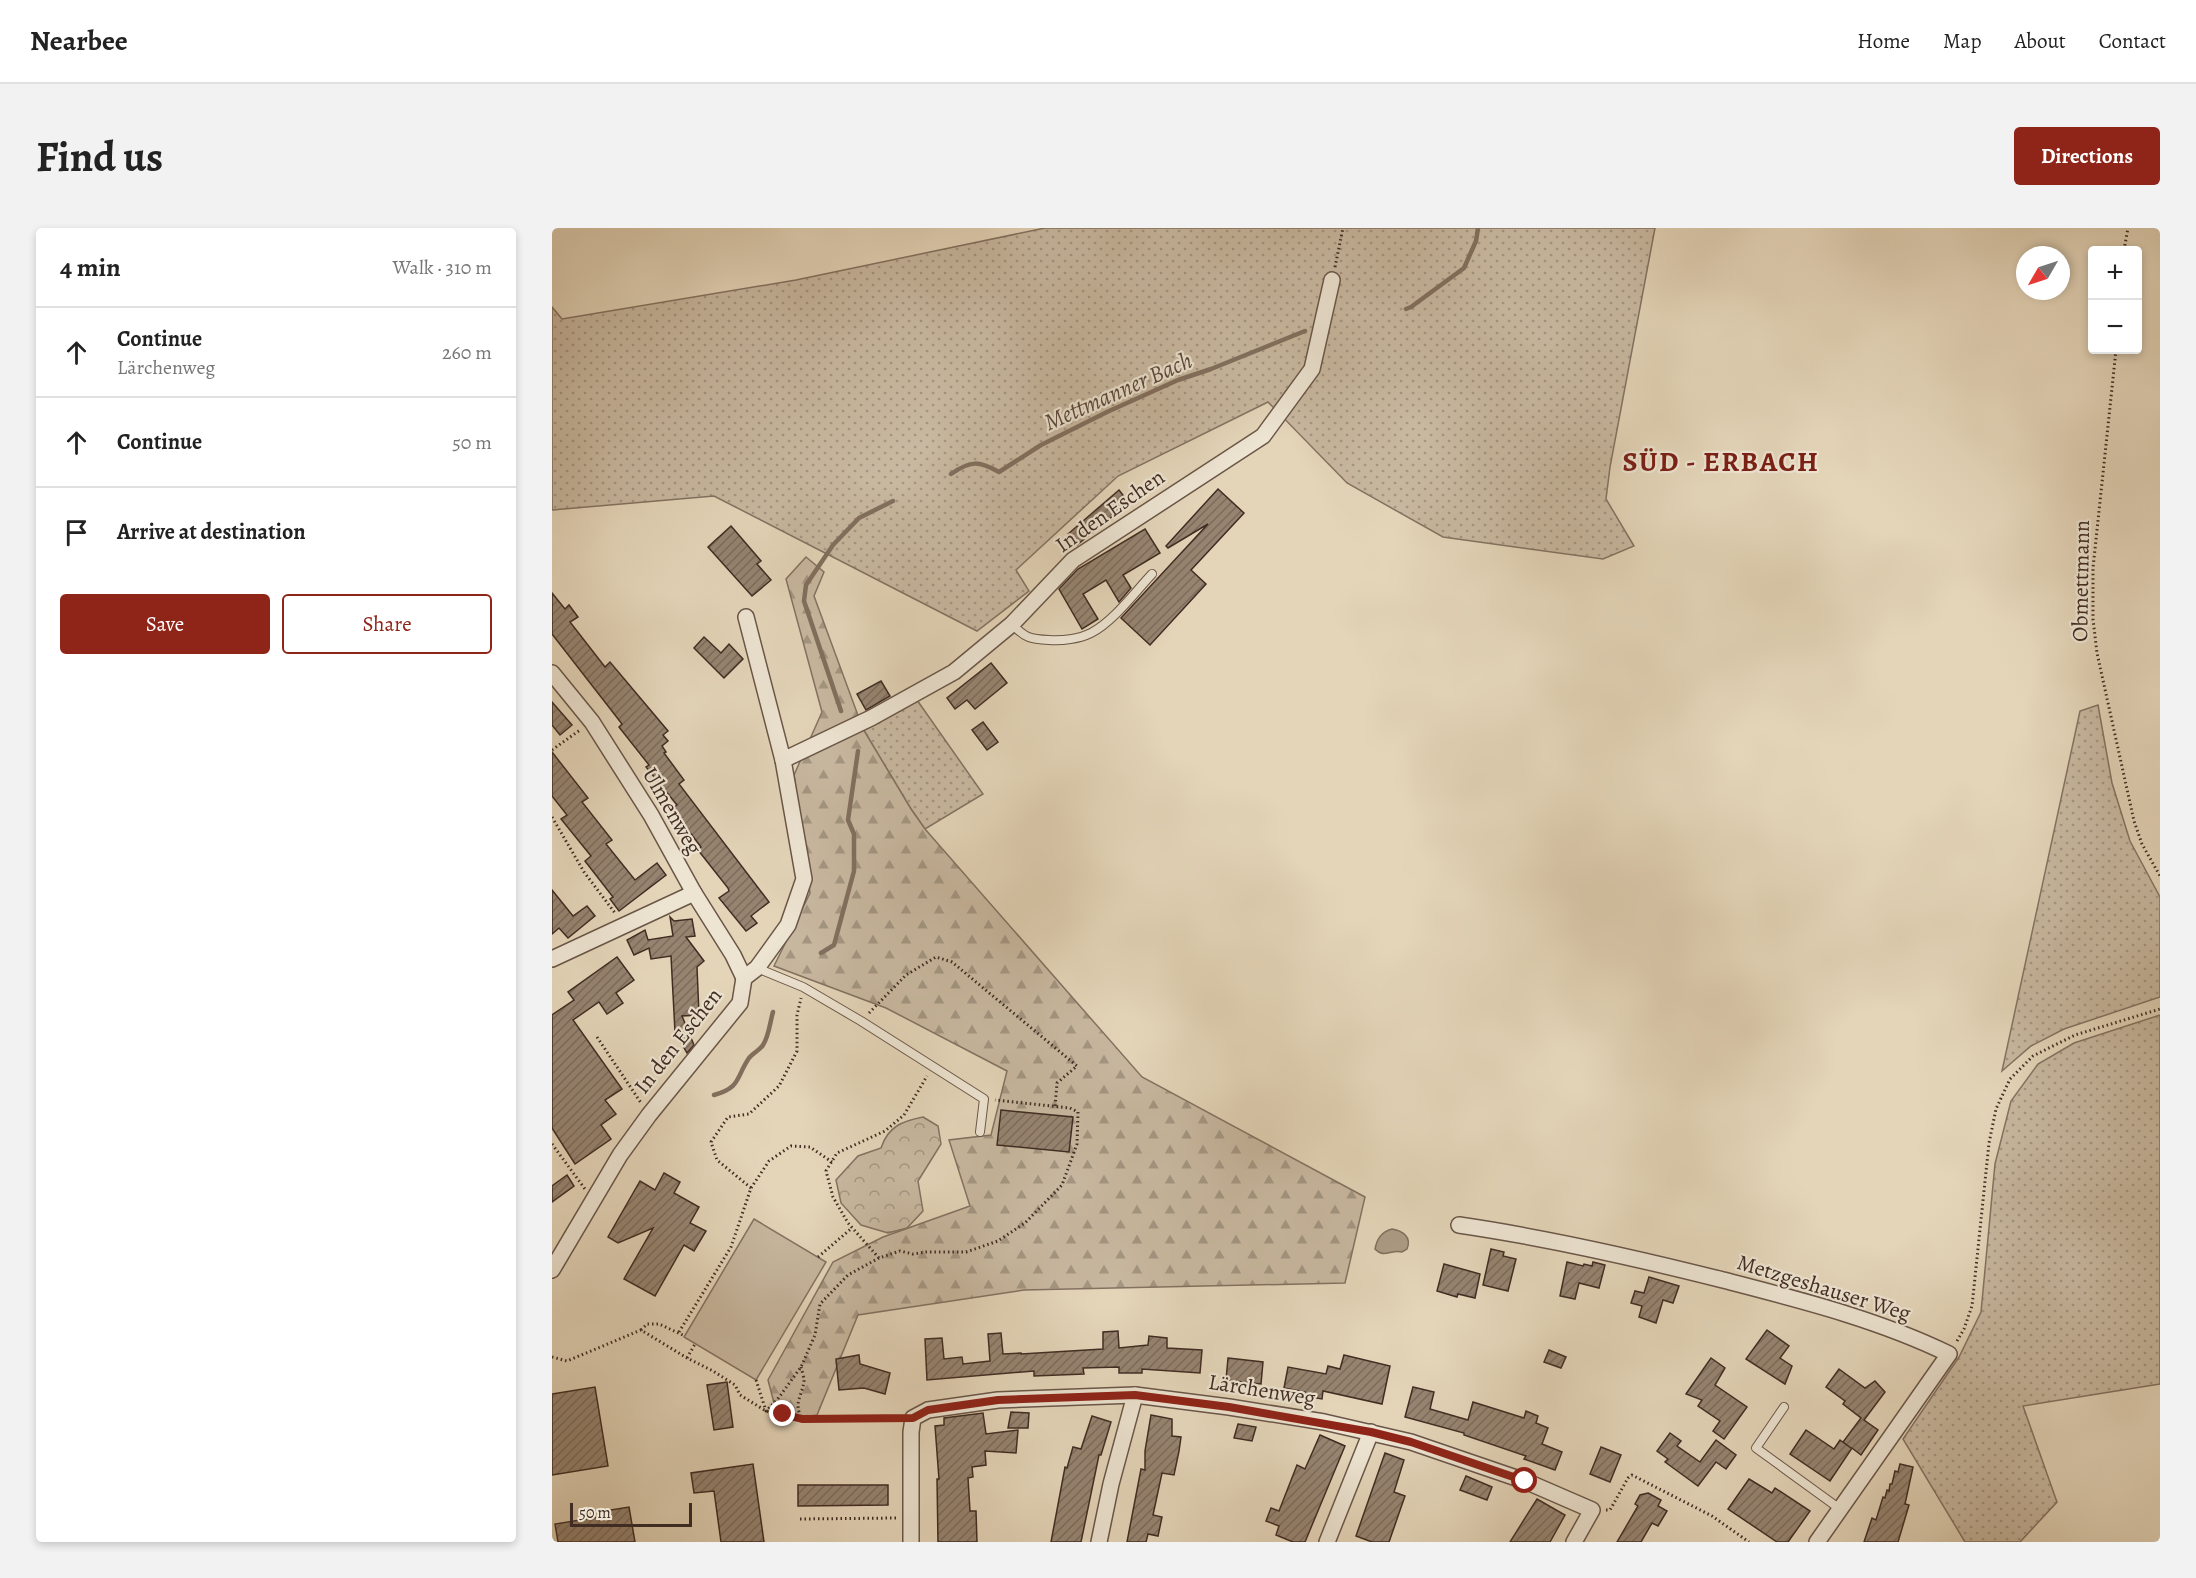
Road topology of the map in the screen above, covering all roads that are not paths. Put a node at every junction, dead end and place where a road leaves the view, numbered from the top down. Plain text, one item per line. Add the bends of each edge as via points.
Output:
1 (1332, 280) road end
2 (1152, 574) dead end
3 (746, 617) dead end
4 (1012, 624) junction
5 (552, 673) edge
6 (783, 760) junction
7 (694, 893) junction
8 (552, 959) edge
9 (757, 968) junction
10 (744, 978) junction
11 (980, 1132) dead end
12 (1459, 1225) dead end
13 (552, 1270) edge
14 (1135, 1395) junction
15 (1784, 1407) dead end
16 (1371, 1432) junction
17 (1840, 1509) junction
18 (911, 1542) edge
19 (1099, 1542) edge
20 (1327, 1542) edge
21 (1574, 1542) edge
22 (1817, 1542) edge

1 - 4 street, In den Eschen via 1312,369 1263,436 1073,560
2 - 4 lane via 1090,634 1053,640 1028,639
3 - 6 street, In den Eschen
4 - 6 street, In den Eschen via 954,672
5 - 7 street, Ulmenweg via 592,722 651,815
6 - 9 street, In den Eschen via 804,879 788,925
7 - 8 street
7 - 10 street, Ulmenweg
9 - 10 street, In den Eschen
9 - 11 lane via 803,987 984,1099
10 - 13 street, In den Eschen via 740,1003 620,1155
12 - 17 street, Metzgeshauser Weg via 1607,1252 1771,1292 1839,1311 1949,1354
14 - 16 street, Lärchenweg
14 - 18 street, Lärchenweg via 998,1400 928,1410 913,1418
14 - 19 street
15 - 17 lane via 1756,1448
16 - 20 street
16 - 21 street, Lärchenweg via 1525,1481 1592,1510
17 - 22 street

